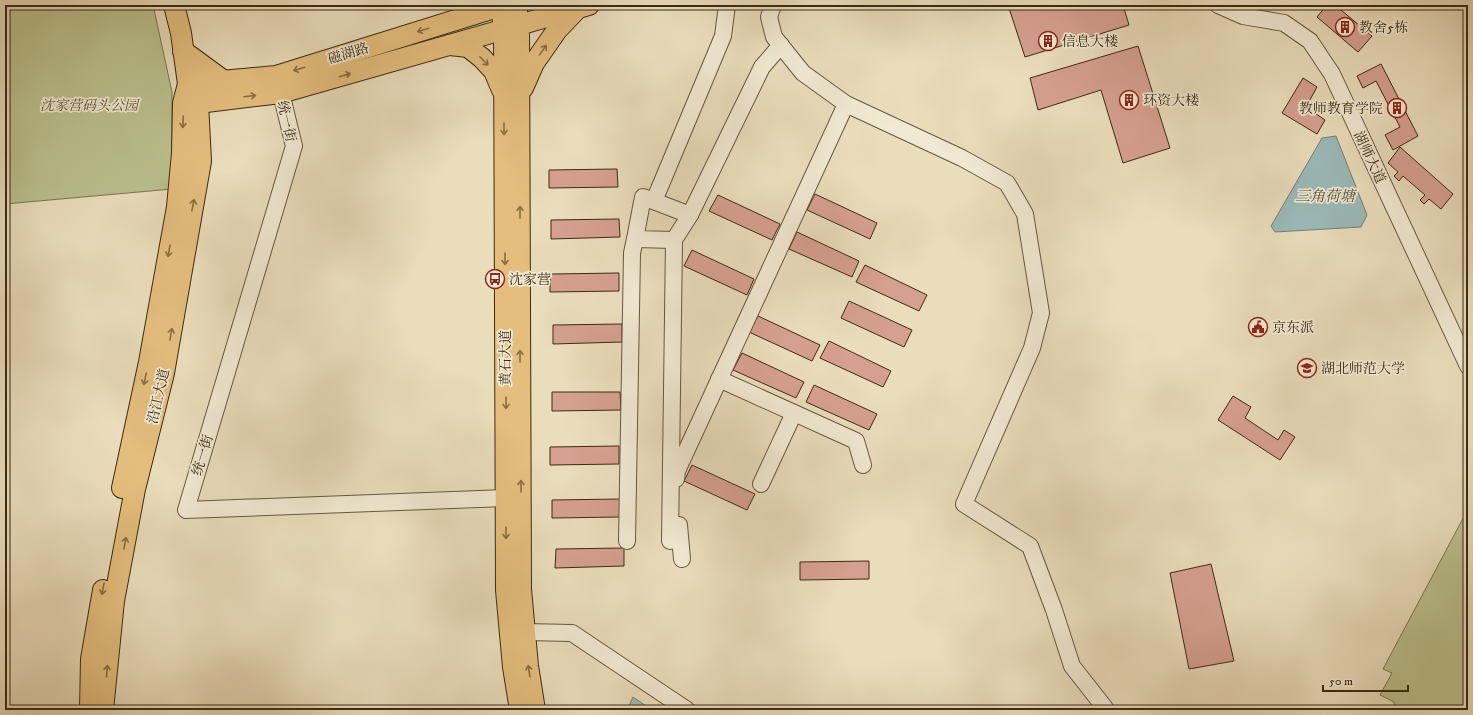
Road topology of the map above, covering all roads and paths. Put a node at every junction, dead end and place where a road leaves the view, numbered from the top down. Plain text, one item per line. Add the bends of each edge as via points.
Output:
1 (174, 5) edge
2 (470, 5) edge
3 (505, 5) edge
4 (727, 5) edge
5 (773, 5) edge
6 (1218, 5) edge
7 (584, 7) edge
8 (454, 20) junction
9 (511, 28) junction
10 (450, 45) junction
11 (781, 45) junction
12 (183, 51) junction
13 (188, 84) junction
14 (225, 90) junction
15 (281, 92) junction
16 (512, 97) junction
17 (198, 103) junction
18 (846, 104) junction
19 (200, 132) junction
20 (654, 201) junction
21 (690, 215) junction
22 (635, 239) junction
23 (674, 240) junction
24 (1467, 359) edge
25 (719, 379) junction
26 (794, 413) junction
27 (862, 465) dead end
28 (761, 484) dead end
29 (506, 498) junction
30 (627, 541) dead end
31 (670, 541) dead end
32 (682, 559) dead end
33 (518, 633) junction
34 (90, 710) edge
35 (103, 710) edge
36 (520, 710) edge
37 (535, 710) edge
38 (687, 710) edge
39 (1104, 710) edge

1 - 12 main road, 沿江大道
2 - 8 main road
3 - 8 main road, 磁湖路
3 - 9 main road, 黄石大道
4 - 20 street via 723,36
5 - 11 street via 769,17 774,37
6 - 24 street, 湖师大道 via 1243,16 1284,23 1310,41 1332,74
7 - 9 main road, 磁湖路
16 -> 7 main road via 556,30
8 -> 14 main road, 磁湖路
9 - 10 main road, 磁湖路
9 - 16 main road, 黄石大道
15 -> 10 main road, 磁湖路
10 -> 16 main road via 468,47 482,58
11 - 18 street via 803,73
11 - 21 street via 762,67
12 - 13 main road, 沿江大道
12 - 14 main road
13 - 14 main road, 磁湖路
13 - 17 main road, 沿江大道
13 -> 34 main road, 沿江大道 via 184,103 177,207 149,362 102,592 92,659
14 -> 15 main road, 磁湖路
14 - 17 main road, 磁湖路
14 - 19 main road
15 - 29 street, 统一街 via 294,146 186,510
16 -> 29 main road, 黄石大道
33 -> 16 main road, 黄石大道 via 521,589
17 - 19 main road, 沿江大道
18 - 25 street
18 - 39 street via 962,158 1007,183 1025,214 1041,313 1032,348 964,504 1030,546 1072,666
35 -> 19 main road, 沿江大道 via 114,601 135,489 164,373 201,161
20 - 21 street
20 - 22 street via 642,197
21 - 23 street
22 - 23 street
22 - 30 street via 632,254
23 - 31 street
25 - 26 street
25 - 32 street via 677,471
26 - 27 street via 856,441
26 - 28 street
29 -> 33 main road, 黄石大道 via 506,590
33 - 36 main road, 黄石大道 via 513,667
37 -> 33 main road, 黄石大道 via 528,666
33 - 38 street via 572,633

